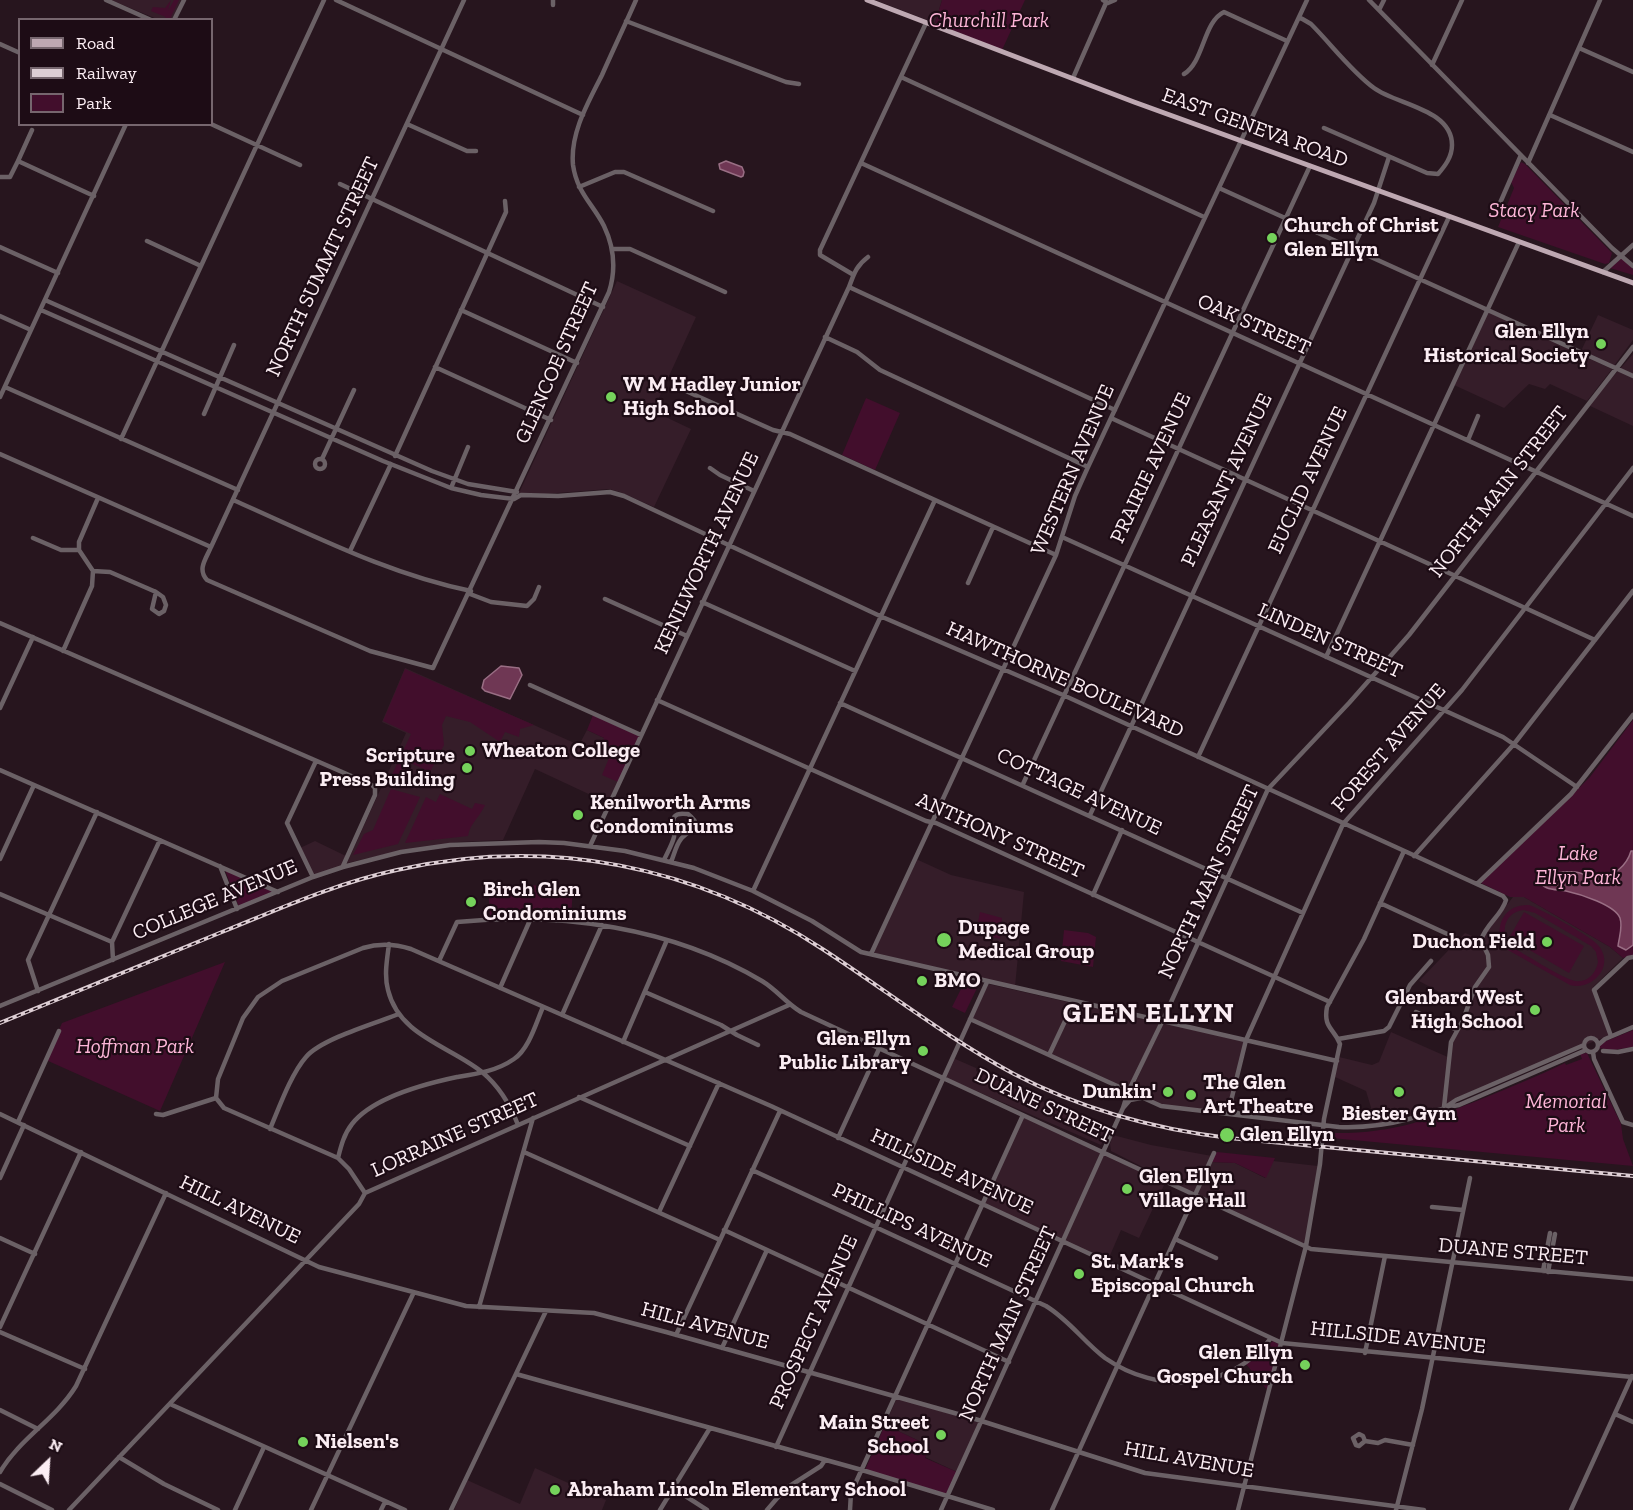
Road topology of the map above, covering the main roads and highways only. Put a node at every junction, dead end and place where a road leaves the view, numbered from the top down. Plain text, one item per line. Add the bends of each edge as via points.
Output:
1 (867, 0) edge
2 (1633, 283) edge

1 - 2 main road, EAST GENEVA ROAD

